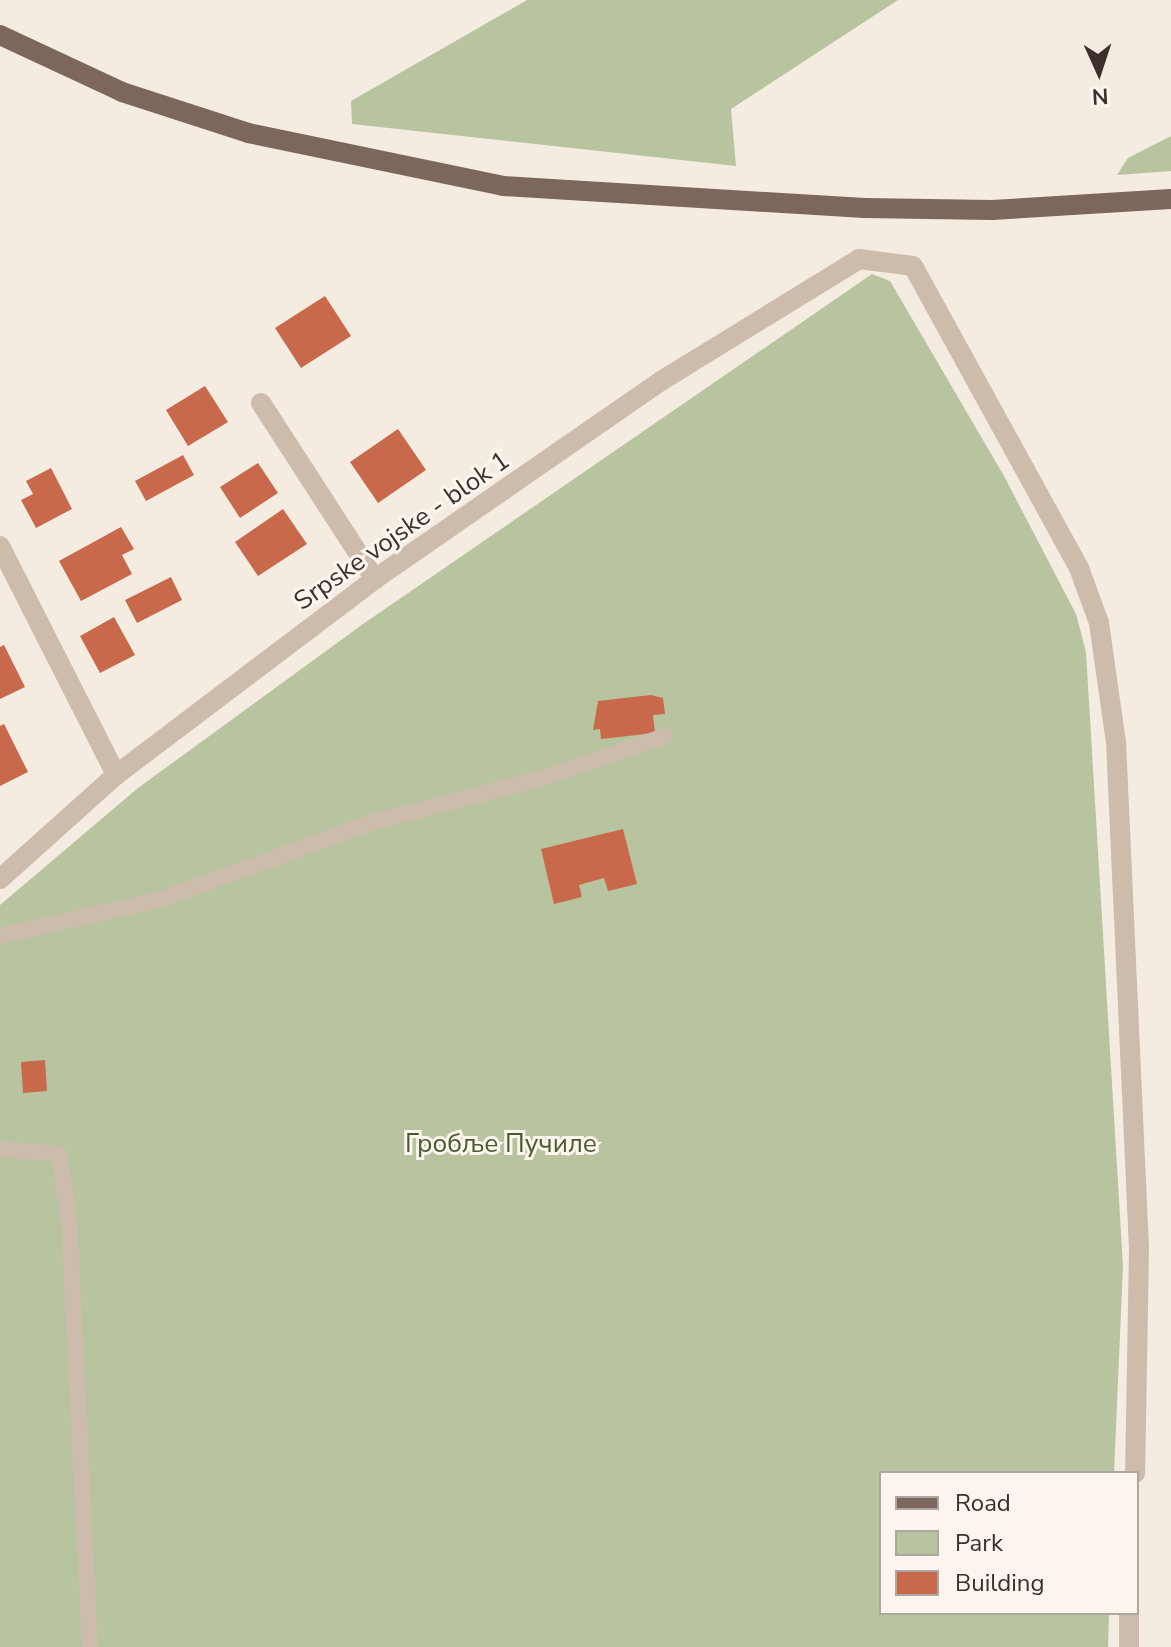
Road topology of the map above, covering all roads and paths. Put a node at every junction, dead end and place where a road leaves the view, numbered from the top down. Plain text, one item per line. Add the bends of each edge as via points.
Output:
1 (0, 35) edge
2 (1171, 199) edge
3 (261, 403) dead end
4 (0, 546) edge
5 (375, 579) junction
6 (665, 736) dead end
7 (116, 775) junction
8 (0, 879) edge
9 (0, 936) edge
10 (0, 1149) edge
11 (1135, 1471) edge
12 (1129, 1615) edge
13 (90, 1647) edge
14 (1129, 1647) edge

1 - 2 main road via 122,92 248,133 503,186 864,208 992,210
3 - 5 street
4 - 7 street
5 - 7 street, Srpske vojske - blok 1
5 - 11 street, Srpske vojske - blok 1 via 661,381 859,259 913,266 1079,568 1099,623 1116,742 1138,1233
6 - 9 lane via 547,777 370,823 159,900
7 - 8 street, Srpske vojske - blok 1
10 - 13 lane via 59,1154 69,1219
12 - 14 street

